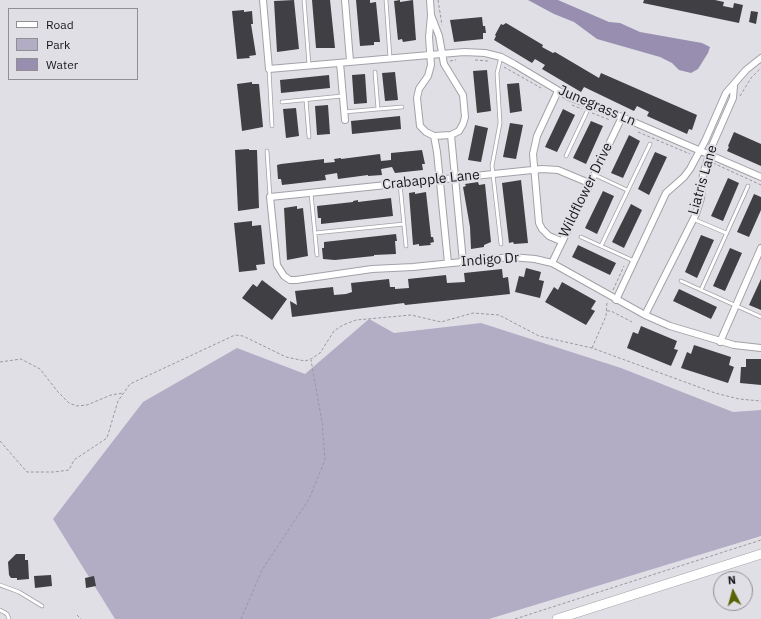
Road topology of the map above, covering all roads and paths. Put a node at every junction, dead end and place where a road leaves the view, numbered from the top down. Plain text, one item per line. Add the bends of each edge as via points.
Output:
1 (263, 0) edge
2 (304, 0) edge
3 (345, 0) edge
4 (386, 0) edge
5 (430, 0) edge
6 (431, 15) junction
7 (442, 54) junction
8 (430, 55) junction
9 (500, 57) junction
10 (390, 58) junction
11 (761, 58) edge
12 (350, 61) junction
13 (340, 62) junction
14 (309, 65) junction
15 (269, 69) junction
16 (375, 72) dead end
17 (734, 86) junction
18 (558, 91) junction
19 (342, 96) junction
20 (306, 100) junction
21 (282, 102) dead end
22 (590, 105) junction
23 (402, 107) dead end
24 (378, 109) junction
25 (344, 112) junction
26 (622, 117) junction
27 (345, 120) dead end
28 (272, 126) dead end
29 (451, 134) junction
30 (434, 136) junction
31 (309, 137) dead end
32 (650, 144) dead end
33 (700, 150) junction
34 (267, 151) dead end
35 (709, 154) junction
36 (566, 156) dead end
37 (534, 170) junction
38 (493, 174) junction
39 (594, 174) junction
40 (761, 177) edge
41 (454, 178) junction
42 (441, 180) junction
43 (400, 183) junction
44 (589, 183) junction
45 (748, 186) dead end
46 (627, 190) junction
47 (311, 193) junction
48 (270, 196) junction
49 (693, 218) junction
50 (404, 224) junction
51 (315, 233) junction
52 (726, 233) junction
53 (581, 237) dead end
54 (561, 241) junction
55 (500, 244) dead end
56 (406, 246) dead end
57 (600, 246) junction
58 (761, 248) edge
59 (317, 255) dead end
60 (634, 261) junction
61 (463, 262) junction
62 (448, 263) junction
63 (552, 263) junction
64 (681, 281) dead end
65 (701, 290) junction
66 (616, 300) junction
67 (735, 306) junction
68 (606, 311) dead end
69 (645, 315) junction
70 (761, 317) edge
71 (632, 322) dead end
72 (720, 342) junction
73 (761, 348) edge
74 (311, 359) junction
75 (0, 362) edge
76 (124, 393) junction
77 (761, 401) edge
78 (0, 441) edge
79 (761, 540) edge
80 (761, 554) edge
81 (0, 584) edge
82 (42, 606) dead end
83 (0, 610) edge
84 (77, 615) dead end
85 (9, 619) edge
86 (81, 619) edge
87 (241, 619) edge
88 (515, 619) edge
89 (557, 619) edge

1 - 15 street
2 - 14 lane
3 - 12 street
4 - 10 lane
5 - 6 street
6 - 7 street
6 - 8 street
7 - 8 street, Junegrass Ln
7 - 9 street, Junegrass Ln via 474,52
7 - 29 street via 450,75 463,95 463,124 459,131
8 - 10 street, Junegrass Ln
8 - 30 street via 432,65 417,98 420,126
9 - 18 street, Junegrass Ln
9 - 38 lane via 496,73 501,116 492,160
10 - 12 street, Junegrass Ln
11 - 17 street, Liatris Lane via 746,70
12 - 13 street, Junegrass Ln
13 - 14 street, Junegrass Ln
13 - 19 street
14 - 15 street, Junegrass Ln
15 - 28 lane
16 - 24 lane
17 - 33 street, Liatris Lane via 726,93
17 - 35 street, Liatris Lane via 732,98
18 - 22 street, Junegrass Ln
18 - 37 street via 537,136
19 - 20 lane
19 - 25 street
20 - 21 lane
20 - 31 lane
22 - 26 street, Junegrass Ln
22 - 36 lane
23 - 24 lane
24 - 25 lane
25 - 27 street
26 - 33 street, Junegrass Ln
26 - 39 street, Wildflower Drive
29 - 30 street
29 - 41 street
30 - 42 street
32 - 46 lane
33 - 35 street, Junegrass Ln
33 - 60 street, Liatris Lane via 684,177 666,193
34 - 48 lane
35 - 40 street, Junegrass Ln
35 - 49 street, Liatris Lane via 701,180 699,206
37 - 38 street, Crabapple Lane
37 - 44 street, Crabapple Lane via 558,170
37 - 54 street via 539,223 549,236
38 - 41 street, Crabapple Lane
38 - 55 lane
39 - 44 street, Wildflower Drive
39 - 46 lane
41 - 42 street, Crabapple Lane
41 - 61 street
42 - 43 street, Crabapple Lane
42 - 62 street
43 - 47 street, Crabapple Lane
43 - 50 lane
44 - 54 street, Wildflower Drive
45 - 52 lane
46 - 57 lane
47 - 48 street, Crabapple Lane
47 - 51 lane
48 - 62 street, Indigo Dr via 277,265 279,271 290,280 357,270
49 - 52 lane
49 - 69 street, Liatris Lane
50 - 51 lane
50 - 56 lane
51 - 59 lane
52 - 65 lane
53 - 57 lane
54 - 63 street, Wildflower Drive
57 - 60 lane
58 - 67 street
60 - 66 street, Liatris Lane
61 - 62 street, Indigo Dr
61 - 63 street, Indigo Dr via 523,257
63 - 66 street, Indigo Dr
64 - 65 lane
65 - 67 lane
66 - 69 street, Indigo Dr
67 - 70 lane
67 - 72 street
68 - 71 path
69 - 72 street, Indigo Dr
72 - 73 street, Indigo Dr
74 - 76 path via 305,361 286,358 243,336 235,335 130,384
74 - 77 path via 320,353 334,331 350,322 411,315 441,322 473,313 491,313 506,317 539,336 592,348 715,393
74 - 87 path via 322,422 325,460 309,499 262,570
75 - 76 path via 21,359 40,369 58,392 69,403 77,406 87,406 111,395
76 - 78 path via 118,401 107,438 74,460 69,470 27,472
79 - 88 path
80 - 89 main road
81 - 82 lane
83 - 85 lane via 8,614
84 - 86 path

